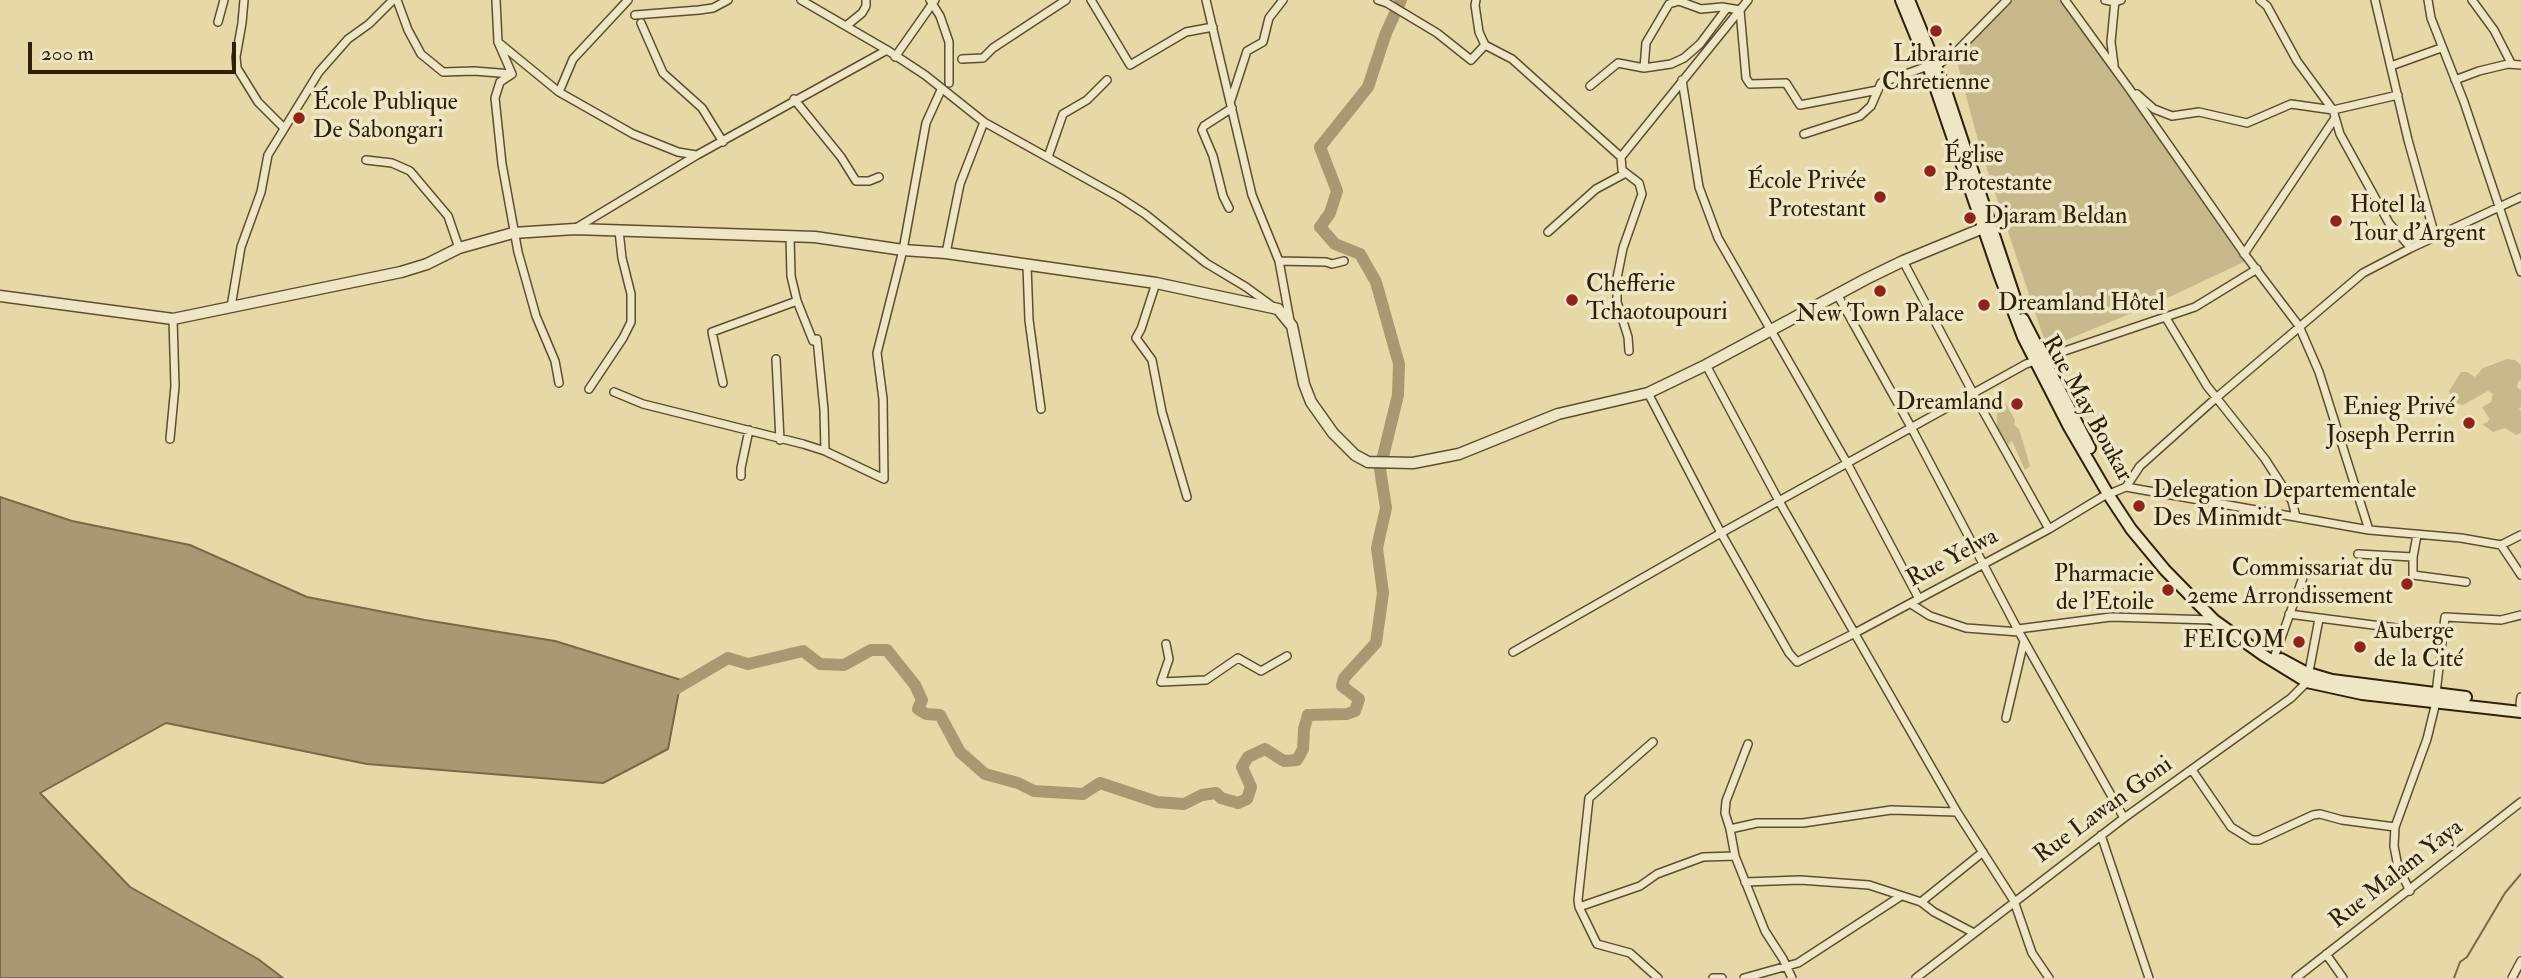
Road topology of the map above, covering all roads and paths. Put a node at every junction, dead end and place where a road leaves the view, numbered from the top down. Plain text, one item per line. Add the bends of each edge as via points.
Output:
1 (224, 0) edge
2 (244, 0) edge
3 (395, 0) edge
4 (496, 0) edge
5 (628, 0) edge
6 (728, 0) edge
7 (801, 0) edge
8 (866, 0) edge
9 (1066, 0) edge
10 (1091, 0) edge
11 (1206, 0) edge
12 (1283, 0) edge
13 (1378, 0) edge
14 (1476, 0) edge
15 (1748, 0) edge
16 (1901, 0) edge
17 (1909, 0) edge
18 (2007, 0) edge
19 (2065, 0) edge
20 (2105, 0) edge
21 (2375, 0) edge
22 (2428, 0) edge
23 (2472, 0) edge
24 (933, 1) edge
25 (1387, 1) edge
26 (2117, 1) edge
27 (2267, 2) edge
28 (1727, 8) junction
29 (1740, 10) junction
30 (635, 15) dead end
31 (218, 22) dead end
32 (641, 23) dead end
33 (846, 26) junction
34 (1213, 27) junction
35 (498, 42) junction
36 (1485, 45) junction
37 (2441, 48) junction
38 (887, 50) junction
39 (895, 57) junction
40 (962, 59) dead end
41 (2511, 64) junction
42 (2521, 65) edge
43 (1932, 66) junction
44 (2391, 66) junction
45 (1644, 68) junction
46 (2115, 69) junction
47 (512, 74) junction
48 (1107, 80) dead end
49 (1682, 80) junction
50 (2455, 80) junction
51 (948, 83) dead end
52 (1590, 86) dead end
53 (2128, 87) junction
54 (941, 90) junction
55 (1878, 90) junction
56 (559, 92) junction
57 (2398, 95) junction
58 (794, 99) junction
59 (1232, 104) junction
60 (2334, 114) junction
61 (984, 122) junction
62 (284, 128) junction
63 (1804, 134) dead end
64 (723, 142) junction
65 (697, 155) junction
66 (1048, 157) junction
67 (1621, 157) junction
68 (366, 160) dead end
69 (1624, 174) junction
70 (879, 177) dead end
71 (2521, 197) edge
72 (1229, 208) dead end
73 (2498, 209) junction
74 (1988, 226) junction
75 (575, 229) junction
76 (619, 231) junction
77 (1549, 232) dead end
78 (513, 233) junction
79 (790, 236) junction
80 (2435, 236) junction
81 (459, 248) junction
82 (2411, 248) junction
83 (903, 250) junction
84 (947, 253) junction
85 (2244, 254) junction
86 (1279, 261) junction
87 (1344, 261) dead end
88 (1903, 261) junction
89 (1027, 265) junction
90 (2257, 269) junction
91 (2521, 272) edge
92 (1156, 283) junction
93 (1837, 294) junction
94 (0, 296) edge
95 (797, 301) junction
96 (231, 307) junction
97 (1273, 307) junction
98 (2166, 318) junction
99 (173, 319) junction
100 (1290, 321) junction
101 (2299, 326) junction
102 (1772, 330) junction
103 (1629, 351) dead end
104 (776, 359) dead end
105 (2038, 359) junction
106 (1706, 365) junction
107 (559, 383) dead end
108 (723, 383) dead end
109 (589, 388) dead end
110 (614, 392) dead end
111 (1648, 393) junction
112 (1973, 393) junction
113 (2216, 397) junction
114 (1041, 409) dead end
115 (1911, 427) junction
116 (749, 430) junction
117 (170, 439) dead end
118 (780, 440) junction
119 (824, 451) junction
120 (1847, 463) junction
121 (741, 476) dead end
122 (2116, 491) junction
123 (1188, 497) dead end
124 (1779, 501) junction
125 (2296, 517) junction
126 (2049, 529) junction
127 (2369, 530) junction
128 (1721, 533) junction
129 (2417, 535) junction
130 (2521, 535) edge
131 (2501, 545) junction
132 (2358, 554) dead end
133 (2413, 557) junction
134 (1984, 564) junction
135 (2306, 569) dead end
136 (2521, 575) edge
137 (2466, 582) dead end
138 (1919, 599) junction
139 (1911, 604) junction
140 (2290, 614) junction
141 (2521, 615) edge
142 (2319, 619) junction
143 (2214, 620) junction
144 (2019, 631) junction
145 (1856, 633) junction
146 (2441, 634) junction
147 (2024, 640) junction
148 (1166, 645) dead end
149 (1513, 652) dead end
150 (2275, 655) junction
151 (1287, 656) dead end
152 (2308, 678) junction
153 (2521, 697) edge
154 (2436, 698) junction
155 (2521, 704) edge
156 (2521, 712) edge
157 (2006, 718) dead end
158 (1653, 742) dead end
159 (1748, 744) dead end
160 (2192, 770) junction
161 (2521, 802) edge
162 (1957, 812) junction
163 (2124, 818) junction
164 (2395, 827) junction
165 (1730, 829) junction
166 (2101, 835) junction
167 (1983, 852) junction
168 (1735, 856) junction
169 (1745, 882) junction
170 (2410, 891) junction
171 (1901, 895) junction
172 (2014, 901) junction
173 (1921, 902) junction
174 (1579, 907) junction
175 (1973, 933) junction
176 (2326, 954) junction
177 (2521, 961) edge
178 (1787, 967) junction
179 (1658, 978) edge
180 (1713, 978) edge
181 (1722, 978) edge
182 (1744, 978) edge
183 (1792, 978) edge
184 (1916, 978) edge
185 (2049, 978) edge
186 (2149, 978) edge
187 (2296, 978) edge
188 (2343, 978) edge
189 (2512, 978) edge

1 - 31 street
2 - 62 street via 237,68 258,102
3 - 47 street via 421,54 443,72
3 - 62 street via 348,39 319,72
4 - 35 street
5 - 56 street via 573,59
6 - 30 street via 713,8
7 - 33 street
8 - 33 street via 862,13
9 - 40 street via 983,58
10 - 34 street via 1130,65 1186,32
11 - 34 street
12 - 59 street via 1269,18 1263,42 1247,51
13 - 25 street
14 - 36 street
15 - 29 street
16 - 43 main road, Rue May Boukar
17 - 43 main road, Rue May Boukar
18 - 43 street via 1955,53
19 - 46 street
20 - 26 street
21 - 44 street
22 - 37 street
23 - 41 street
24 - 39 street
24 - 51 street via 949,43
25 - 36 street via 1471,60
26 - 46 street via 2111,42
27 - 60 street via 2297,61
28 - 29 street
28 - 45 street via 1684,58
28 - 45 street via 1701,9 1679,1 1669,4 1646,43
29 - 49 street
29 - 55 street via 1750,84 1786,83 1800,105
32 - 64 street via 663,72 702,108
33 - 38 street
34 - 59 street
35 - 47 street
35 - 56 street
36 - 67 street via 1512,59
37 - 44 street
37 - 50 street
38 - 39 street
38 - 58 street
39 - 54 street
41 - 42 street
41 - 50 street
43 - 55 street via 1890,78
43 - 74 main road, Rue May Boukar
44 - 57 street
45 - 52 street via 1618,63
46 - 53 street
47 - 78 street via 500,82 495,98
48 - 66 street via 1087,100 1063,114
49 - 67 street
49 - 102 street via 1705,207
50 - 73 street
53 - 60 street via 2154,109 2172,116 2199,112 2247,122 2291,104
53 - 85 street
54 - 61 street
54 - 83 street via 926,123
55 - 63 street via 1866,113
56 - 65 street via 634,134
57 - 60 street
57 - 80 street
58 - 64 street
58 - 70 street via 856,181
59 - 72 street via 1202,130
59 - 86 street via 1252,195
60 - 82 street via 2340,134 2389,223
60 - 85 street
61 - 66 street
61 - 84 street via 960,184
62 - 96 street via 268,155 261,192 241,247
64 - 65 street
65 - 75 street
66 - 97 street via 1128,203
67 - 69 street
68 - 81 street via 410,171 448,216
69 - 77 street via 1596,189
69 - 103 street via 1639,183 1642,194 1617,278 1617,302
71 - 73 street
73 - 80 street
73 - 91 street
74 - 88 street
74 - 105 main road, Rue May Boukar via 2012,311
75 - 76 street
75 - 78 street
76 - 79 street
76 - 109 street via 631,294 631,322
78 - 81 street
78 - 107 street
79 - 83 street
79 - 95 street
80 - 82 street
81 - 96 street via 414,268
82 - 101 street via 2363,273
83 - 84 street
83 - 119 street via 876,359 883,399 884,479
84 - 89 street
85 - 90 street
86 - 87 street
86 - 100 street
88 - 93 street
88 - 112 street
89 - 92 street
89 - 114 street via 1028,320
90 - 98 street via 2204,303
90 - 101 street
92 - 97 street
92 - 123 street via 1136,338 1152,360 1162,412
93 - 102 street
93 - 115 street
94 - 99 street
95 - 108 street via 712,332
95 - 119 street via 815,340
96 - 99 street
97 - 100 street
98 - 105 street
98 - 113 street
99 - 117 street via 175,386
100 - 111 street via 1304,384 1320,418 1346,448 1367,462 1413,463 1459,454 1558,414
101 - 113 street
101 - 127 street via 2319,372
102 - 106 street
102 - 120 street
104 - 118 street
105 - 112 street
105 - 122 main road, Rue May Boukar
106 - 111 street
106 - 124 street
110 - 116 street via 643,404
111 - 128 street
112 - 115 street
112 - 126 street
113 - 122 street
113 - 125 street via 2265,458 2292,501
115 - 120 street
115 - 134 street
116 - 118 street
116 - 121 street
118 - 119 street
120 - 124 street
120 - 138 street
122 - 125 street
122 - 126 street, Rue Yelwa
122 - 143 main road, Rue May Boukar via 2131,529
122 - 150 main road, Rue May Boukar via 2158,552 2205,604
124 - 128 street
124 - 145 street
125 - 127 street
126 - 134 street, Rue Yelwa
127 - 129 street
128 - 145 street, Rue Yelwa via 1797,662
128 - 149 street
129 - 131 street
129 - 133 street
130 - 131 street
131 - 136 street
132 - 133 street
133 - 137 street via 2413,575
134 - 138 street, Rue Yelwa
134 - 144 street
135 - 140 street
138 - 139 street, Rue Yelwa
139 - 144 street via 1966,628
139 - 145 street, Rue Yelwa
140 - 142 street
140 - 150 street
141 - 146 street via 2501,620 2445,617
142 - 146 street
142 - 152 street
143 - 144 street via 2111,617
143 - 152 main road, Rue May Boukar via 2263,655
144 - 147 street
145 - 162 street
146 - 154 street
147 - 157 street
147 - 163 street
148 - 151 street via 1169,659 1161,682 1206,680 1238,658 1261,671
150 - 152 main road, Rue May Boukar
152 - 154 main road, Rue May Boukar via 2338,690
152 - 160 street, Rue Lawan Goni via 2291,698
153 - 155 street
154 - 155 main road, Rue May Boukar
154 - 156 main road, Rue May Boukar
154 - 164 street via 2427,739
158 - 174 street via 1589,797
159 - 165 street via 1726,801
160 - 163 street, Rue Lawan Goni
160 - 164 street via 2231,827 2252,840 2320,814
161 - 170 street, Rue Malam Yaya
162 - 165 street via 1891,810
162 - 167 street
163 - 166 street, Rue Lawan Goni
164 - 170 street via 2398,867
165 - 168 street
166 - 172 street, Rue Lawan Goni
166 - 186 street
167 - 172 street
167 - 173 street
168 - 169 street
168 - 174 street via 1703,857
169 - 171 street via 1869,885
169 - 178 street via 1765,931
170 - 176 street, Rue Malam Yaya
171 - 173 street
171 - 178 street
172 - 175 street, Rue Lawan Goni
172 - 185 street via 2032,953
173 - 175 street
174 - 179 street via 1597,944 1630,953
175 - 184 street, Rue Lawan Goni
176 - 187 street, Rue Malam Yaya
176 - 188 street
177 - 189 street
178 - 182 street
178 - 183 street
180 - 181 street

